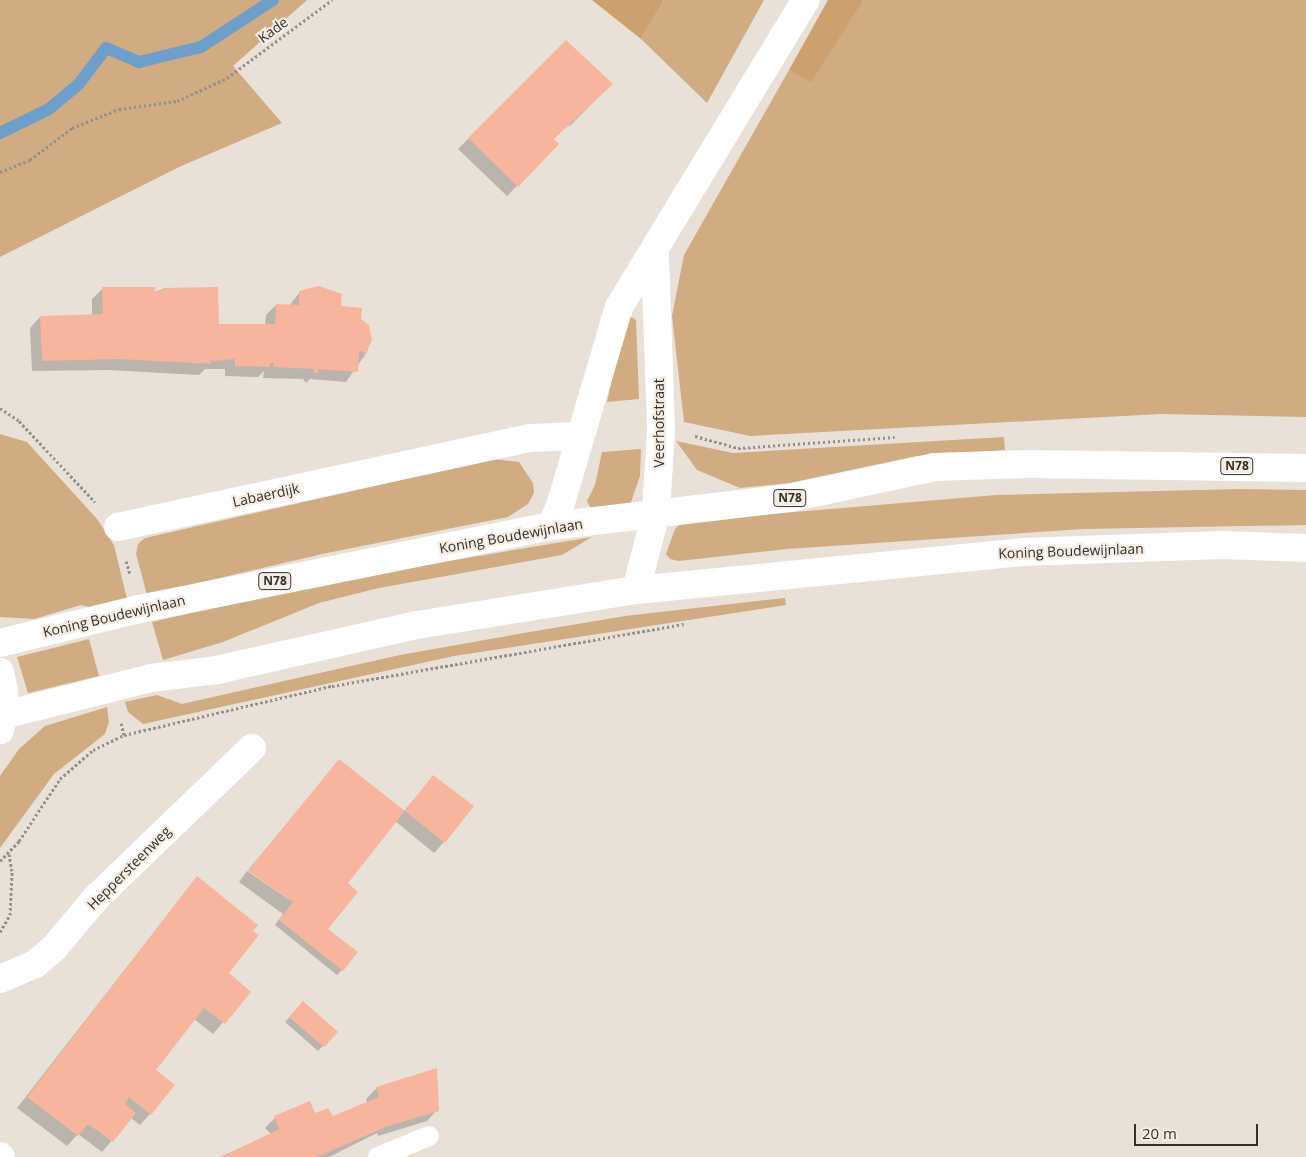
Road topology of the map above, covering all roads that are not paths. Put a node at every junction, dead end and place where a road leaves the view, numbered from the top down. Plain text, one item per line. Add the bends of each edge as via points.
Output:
1 (806, 0) edge
2 (655, 252) junction
3 (579, 436) junction
4 (1306, 468) edge
5 (656, 513) junction
6 (551, 526) junction
7 (118, 527) road end
8 (1306, 548) edge
9 (636, 590) junction
10 (0, 643) edge
11 (0, 672) edge
12 (2, 723) edge
13 (252, 748) dead end
14 (0, 979) edge
15 (429, 1136) dead end
16 (378, 1157) edge

1 - 2 main road
2 - 3 main road via 619,307
2 - 5 main road, Veerhofstraat via 661,428
3 - 6 main road via 560,506
3 - 7 main road, Labaerdijk via 531,438
4 - 5 main road, Koning Boudewijnlaan / N78 via 1037,464 934,467 790,498
5 - 6 main road, Koning Boudewijnlaan / N78
5 - 9 main road, Veerhofstraat
6 - 10 main road, Koning Boudewijnlaan / N78 via 139,609
8 - 9 main road, Koning Boudewijnlaan via 1222,545 1022,552
9 - 12 main road, Koning Boudewijnlaan via 417,625 217,670 151,678
11 - 12 main road via 4,691
13 - 14 main road, Heppersteenweg via 97,897 54,948 29,967
15 - 16 lane

